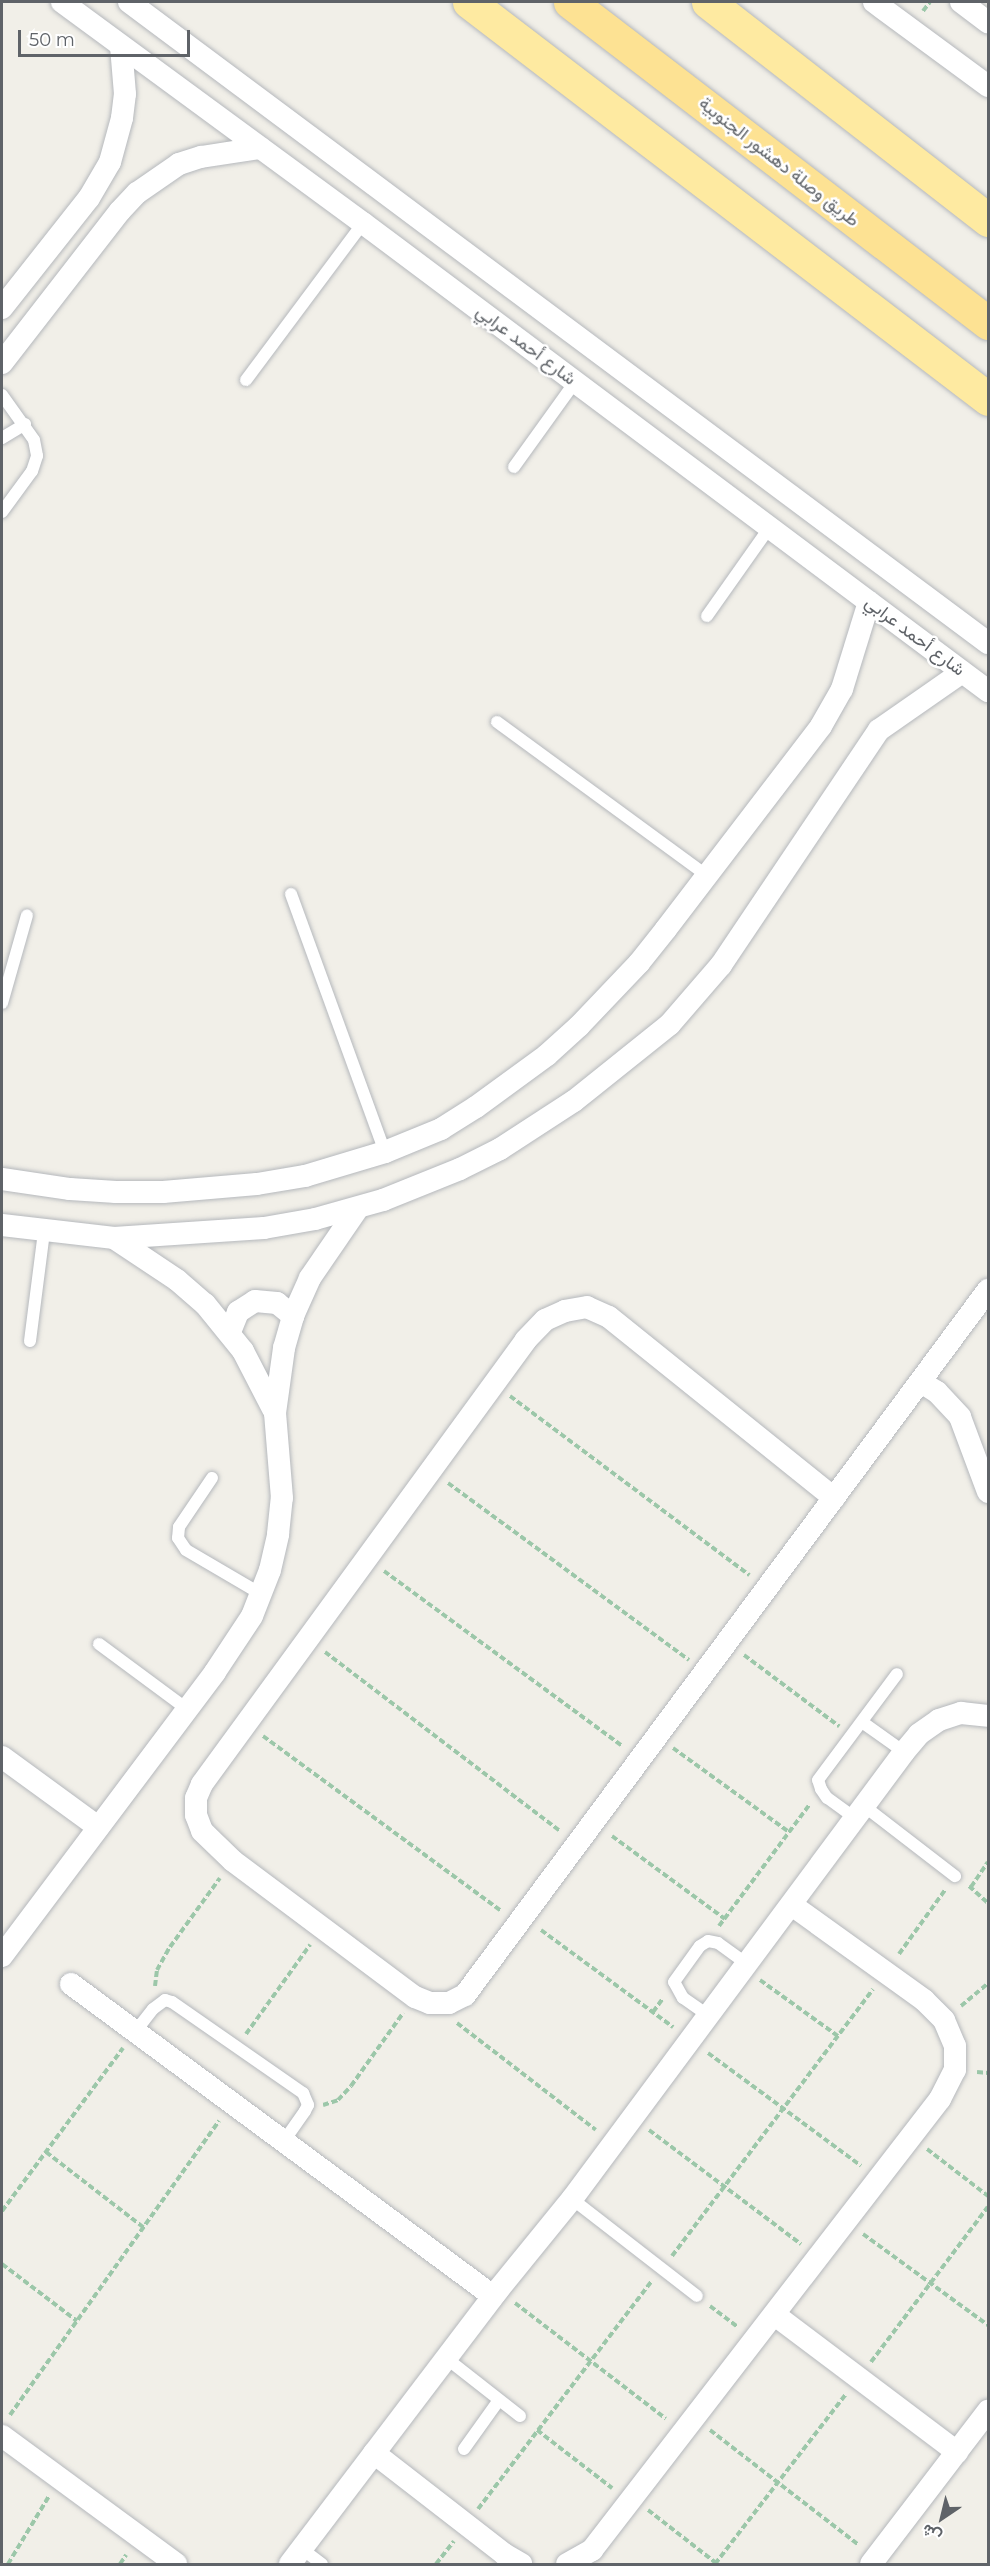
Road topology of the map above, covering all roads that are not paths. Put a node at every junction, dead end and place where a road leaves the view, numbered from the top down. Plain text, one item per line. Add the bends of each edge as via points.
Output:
1 (62, 2) edge
2 (129, 2) edge
3 (469, 2) edge
4 (570, 2) edge
5 (708, 2) edge
6 (874, 2) edge
7 (961, 2) edge
8 (988, 22) edge
9 (121, 46) junction
10 (988, 86) edge
11 (260, 148) junction
12 (988, 220) edge
13 (363, 223) junction
14 (2, 308) edge
15 (988, 323) edge
16 (2, 363) edge
17 (246, 380) dead end
18 (575, 382) junction
19 (2, 395) edge
20 (988, 399) edge
21 (25, 424) junction
22 (2, 438) edge
23 (730, 452) junction
24 (514, 466) dead end
25 (708, 482) junction
26 (2, 512) edge
27 (769, 528) junction
28 (869, 602) junction
29 (707, 616) dead end
30 (988, 643) edge
31 (962, 672) junction
32 (988, 691) edge
33 (496, 722) dead end
34 (706, 875) junction
35 (291, 894) dead end
36 (27, 915) dead end
37 (2, 1003) edge
38 (385, 1152) junction
39 (2, 1179) edge
40 (358, 1208) junction
41 (2, 1225) edge
42 (44, 1231) junction
43 (114, 1238) junction
44 (988, 1290) edge
45 (293, 1316) junction
46 (230, 1332) junction
47 (30, 1341) dead end
48 (921, 1382) junction
49 (274, 1413) junction
50 (212, 1478) dead end
51 (988, 1492) edge
52 (834, 1498) junction
53 (261, 1594) junction
54 (99, 1644) dead end
55 (897, 1674) dead end
56 (187, 1709) junction
57 (988, 1716) edge
58 (862, 1722) junction
59 (904, 1752) junction
60 (2, 1757) edge
61 (859, 1812) junction
62 (98, 1827) junction
63 (955, 1876) road end
64 (792, 1905) junction
65 (2, 1956) edge
66 (746, 1966) junction
67 (70, 1983) dead end
68 (709, 2016) junction
69 (135, 2032) junction
70 (284, 2141) junction
71 (572, 2199) junction
72 (496, 2293) junction
73 (697, 2296) road end
74 (775, 2315) junction
75 (446, 2358) junction
76 (499, 2400) junction
77 (988, 2411) edge
78 (520, 2416) road end
79 (5, 2427) edge
80 (464, 2449) dead end
81 (957, 2452) junction
82 (374, 2453) junction
83 (296, 2557) edge
84 (874, 2561) edge
85 (176, 2565) edge
86 (322, 2565) edge
87 (521, 2565) edge
88 (567, 2565) edge

1 - 9 street, شارع أحمد عرابي
2 - 23 street
3 - 20 highway
4 - 15 highway, طريق وصلة دهشور الجنوبية
5 - 12 highway
6 - 10 street
7 - 8 street
9 - 11 street, شارع أحمد عرابي
9 - 14 street via 125,94 110,162 89,198
11 - 13 street, شارع أحمد عرابي
11 - 16 street via 179,164 137,193
13 - 17 lane
13 - 18 street, شارع أحمد عرابي
18 - 24 lane
18 - 25 street, شارع أحمد عرابي
19 - 21 lane
21 - 22 lane
21 - 26 lane via 37,448 35,464
23 - 25 street
23 - 30 street
25 - 27 street, شارع أحمد عرابي
27 - 28 street, شارع أحمد عرابي
27 - 29 lane
28 - 31 street, شارع أحمد عرابي
28 - 34 street via 833,707
31 - 32 street, شارع أحمد عرابي
31 - 40 street via 879,730 721,965 697,996 641,1050 574,1101 500,1149 413,1189
33 - 34 lane
34 - 38 street via 639,963 547,1056 441,1129
35 - 38 lane
36 - 37 lane
38 - 39 street via 305,1176 210,1189 116,1192
40 - 43 street via 264,1228
40 - 45 street via 310,1278
41 - 42 street
42 - 43 street
42 - 47 lane
43 - 46 street via 177,1280
44 - 48 street
45 - 46 street via 277,1303 255,1301 238,1312
45 - 49 street via 277,1380
46 - 49 street via 255,1371
48 - 51 street via 937,1392 960,1417
48 - 52 street
49 - 53 street via 282,1498 278,1534
50 - 53 lane via 179,1527 178,1538 186,1550
52 - 52 street via 465,1995 449,2003 422,2000 233,1861 202,1831 196,1815 201,1784 545,1320 587,1307 609,1317
53 - 56 street via 236,1643
54 - 56 lane
55 - 58 lane
56 - 62 street
57 - 59 street via 962,1713 939,1720 919,1734
58 - 59 lane
58 - 61 lane via 818,1780 827,1797
59 - 61 street
60 - 62 street
61 - 63 lane
61 - 64 street
62 - 65 street
64 - 66 street
64 - 74 street via 924,2000 944,2020 955,2046 955,2070 940,2099
66 - 68 street
66 - 68 lane via 718,1943 708,1941 700,1946 674,1982 683,1998
67 - 69 street
68 - 71 street
69 - 70 street
69 - 70 lane via 159,2004 172,2001 303,2093 308,2105
70 - 72 street
71 - 72 street
71 - 73 lane
72 - 75 street
74 - 81 street
74 - 88 street via 592,2550
75 - 76 lane
75 - 82 street
76 - 78 lane
76 - 80 lane
77 - 81 street
79 - 85 street via 59,2478
81 - 84 street
82 - 83 street
82 - 87 street
83 - 86 lane

